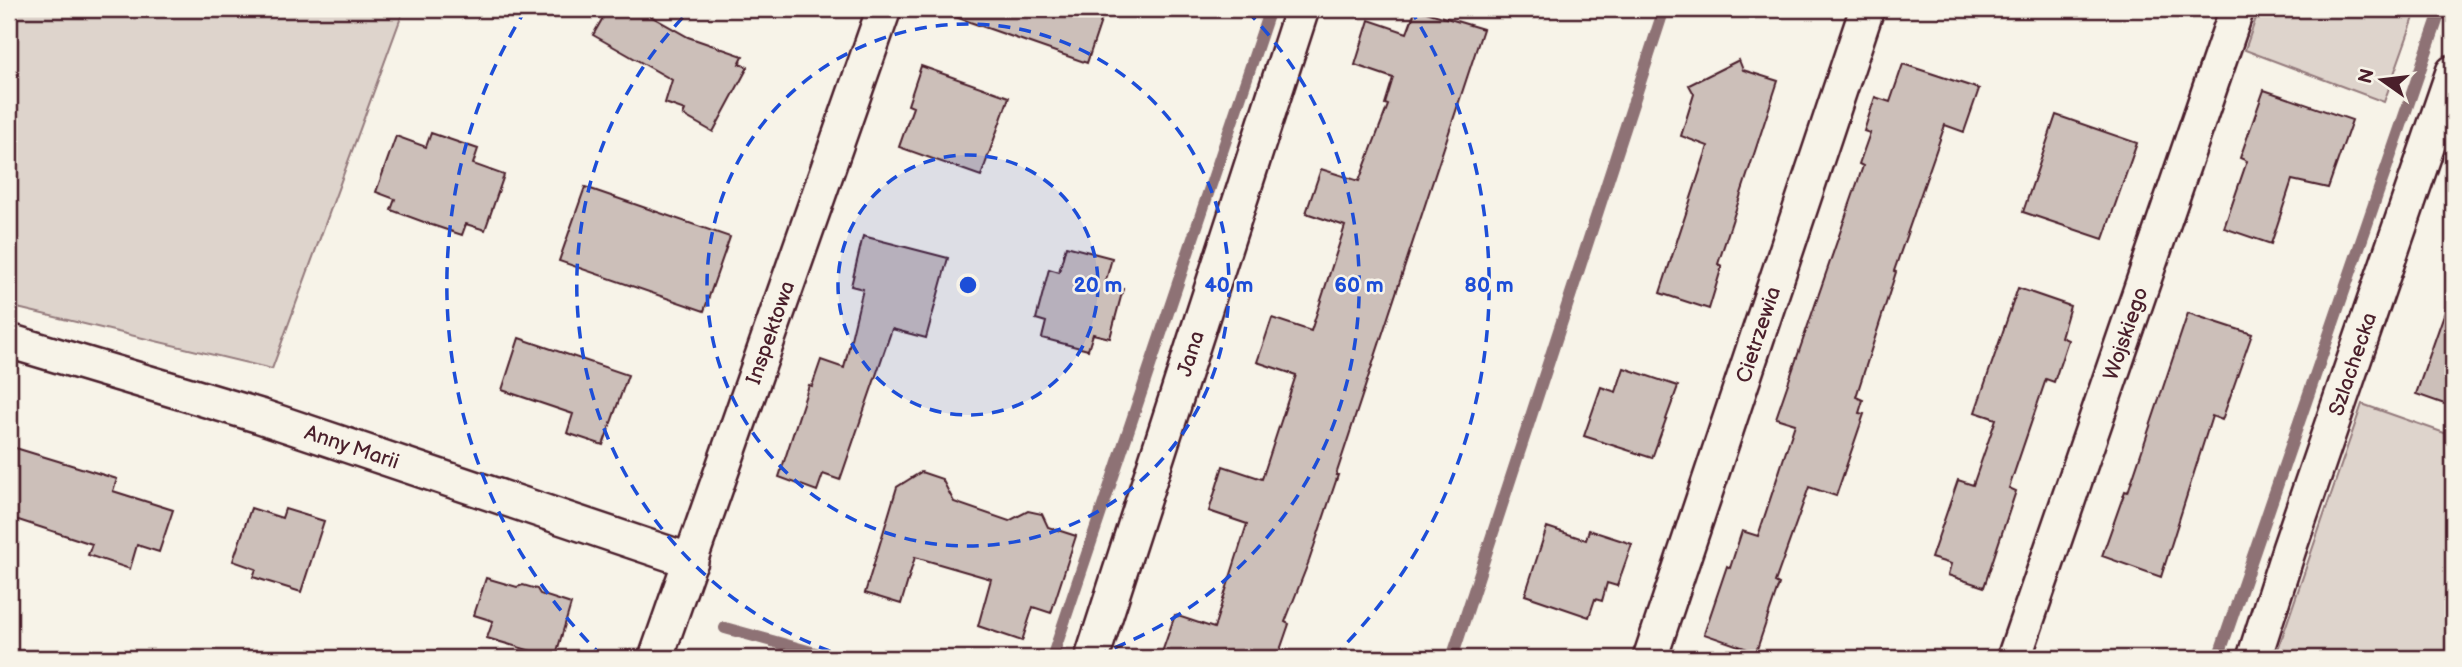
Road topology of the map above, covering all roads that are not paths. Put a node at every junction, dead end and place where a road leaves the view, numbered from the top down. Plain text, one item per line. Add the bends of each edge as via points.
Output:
1 (884, 9) edge
2 (1302, 9) edge
3 (1867, 9) edge
4 (2237, 9) edge
5 (2453, 72) edge
6 (9, 341) edge
7 (691, 561) junction
8 (656, 658) edge
9 (1092, 658) edge
10 (1650, 658) edge
11 (2014, 658) edge
12 (2254, 658) edge

1 - 7 street, Inspektowa
2 - 9 street, Jana
3 - 10 street, Cietrzewia
4 - 11 street, Wojskiego
5 - 12 street, Szlachecka
6 - 7 street, Anny Marii via 260,416
7 - 8 street, Inspektowa

